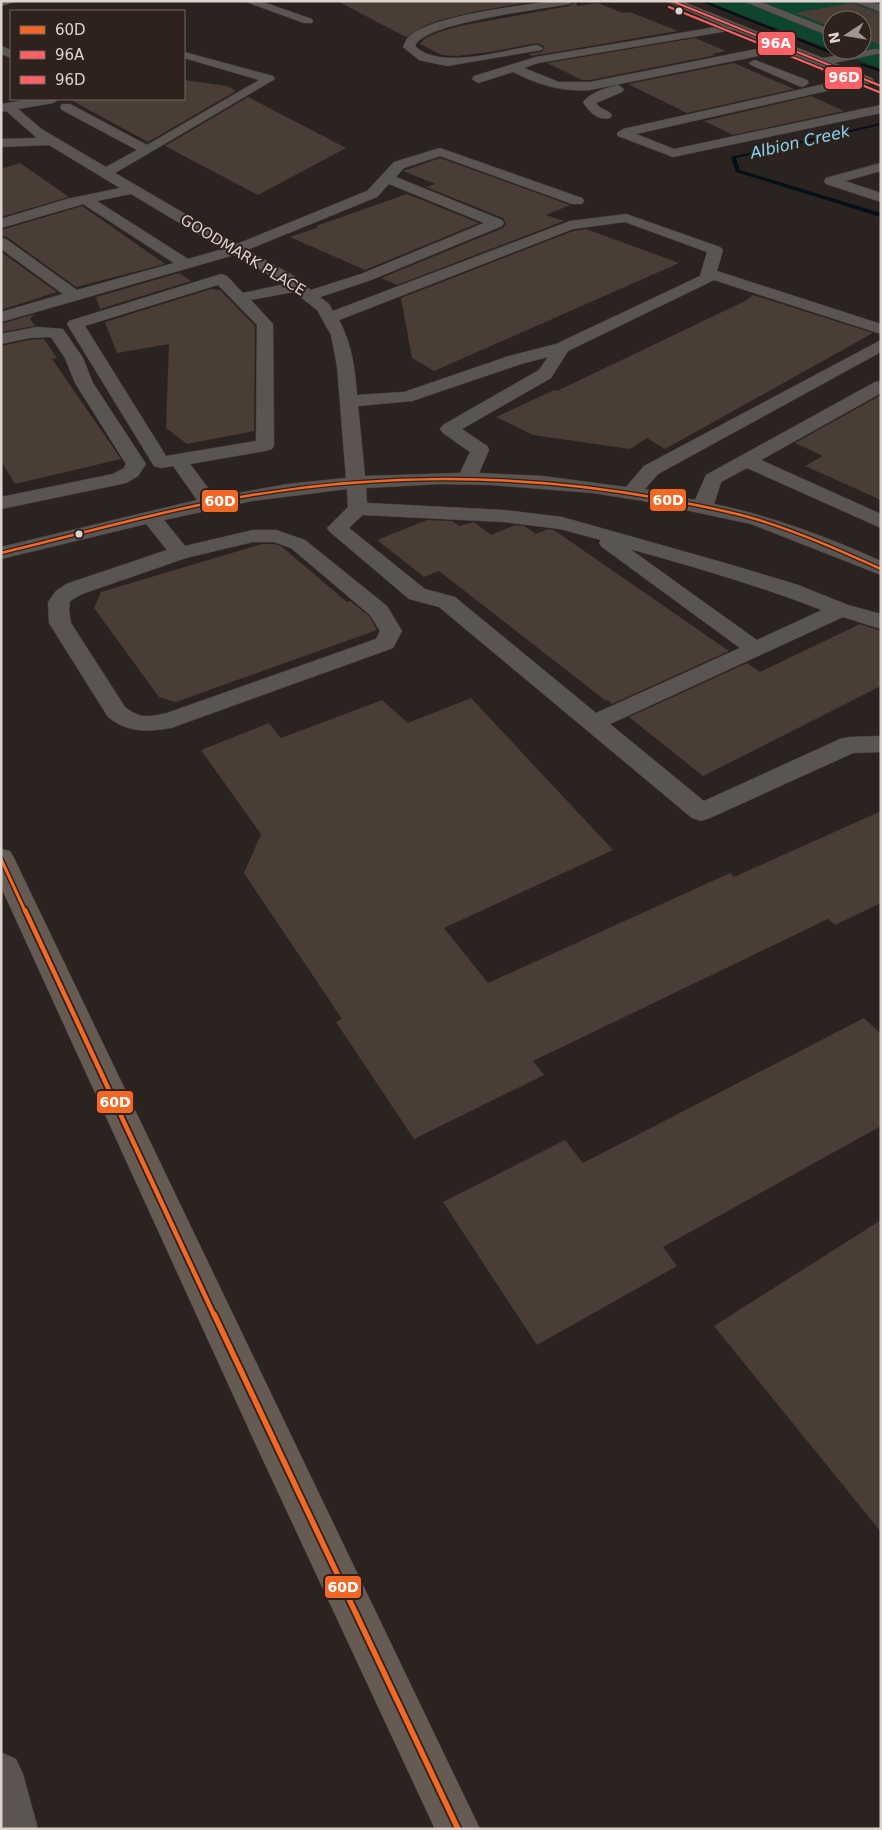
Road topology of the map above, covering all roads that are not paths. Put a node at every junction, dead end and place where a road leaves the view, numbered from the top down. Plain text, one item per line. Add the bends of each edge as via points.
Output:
1 (13, 1) edge
2 (249, 1) edge
3 (569, 1) edge
4 (671, 1) edge
5 (748, 1) edge
6 (857, 1) edge
7 (1, 3) edge
8 (881, 9) edge
9 (708, 16) junction
10 (308, 21) dead end
11 (680, 22) dead end
12 (734, 27) junction
13 (822, 30) edge
14 (699, 32) junction
15 (716, 40) dead end
16 (547, 46) dead end
17 (734, 47) dead end
18 (784, 47) junction
19 (878, 53) edge
20 (801, 54) junction
21 (185, 55) edge
22 (753, 58) junction
23 (822, 62) junction
24 (514, 68) junction
25 (478, 79) dead end
26 (864, 79) junction
27 (803, 83) dead end
28 (881, 86) edge
29 (48, 100) edge
30 (80, 100) edge
31 (66, 107) junction
32 (12, 108) edge
33 (881, 109) edge
34 (606, 115) dead end
35 (52, 141) junction
36 (1, 143) edge
37 (147, 150) junction
38 (881, 167) edge
39 (105, 172) junction
40 (387, 178) junction
41 (133, 189) junction
42 (881, 198) edge
43 (85, 199) junction
44 (577, 201) dead end
45 (1, 224) edge
46 (1, 242) edge
47 (236, 250) junction
48 (186, 264) junction
49 (709, 273) junction
50 (304, 291) junction
51 (74, 296) junction
52 (240, 298) junction
53 (1, 317) edge
54 (330, 318) junction
55 (881, 329) edge
56 (1, 339) edge
57 (881, 346) edge
58 (562, 348) junction
59 (881, 386) edge
60 (348, 401) junction
61 (178, 460) junction
62 (746, 460) junction
63 (467, 479) junction
64 (357, 483) junction
65 (631, 493) junction
66 (1, 503) edge
67 (210, 504) junction
68 (122, 506) junction
69 (702, 508) junction
70 (358, 509) junction
71 (881, 522) edge
72 (594, 532) junction
73 (1, 553) edge
74 (180, 553) junction
75 (879, 567) edge
76 (841, 610) junction
77 (881, 622) edge
78 (756, 648) junction
79 (593, 723) junction
80 (881, 744) edge
81 (1, 858) edge
82 (1, 1774) edge
83 (16, 1829) edge
84 (458, 1829) edge

1 - 7 main road
2 - 10 street
3 - 16 street via 440,26 415,36 409,47 426,59 452,63
4 - 9 street
5 - 13 street
6 - 8 street
9 - 11 street
9 - 12 street
12 - 14 street
12 - 18 street
14 - 15 street
14 - 24 street via 536,60
17 - 22 street
18 - 20 street
18 - 22 street
19 - 23 street
20 - 22 street
20 - 23 street
21 - 37 street via 269,79
22 - 24 street via 572,88 548,85
22 - 27 street
22 - 34 street via 624,87 589,102 594,110
23 - 26 street
24 - 25 street
26 - 28 street
26 - 33 street via 623,133 673,153
29 - 32 street
30 - 31 street
31 - 32 street
31 - 37 street
32 - 35 street, GOODMARK PLACE via 38,133
35 - 36 street
35 - 39 street, GOODMARK PLACE
37 - 39 street
38 - 42 street via 831,181
39 - 41 street, GOODMARK PLACE
40 - 44 street via 399,165 440,152
40 - 47 street via 372,194
40 - 50 street via 497,223 366,277
41 - 43 street
41 - 47 street, GOODMARK PLACE
43 - 45 street
43 - 48 street
46 - 51 street
47 - 48 street
47 - 50 street, GOODMARK PLACE
48 - 51 street
49 - 54 street via 714,250 626,218 570,225
49 - 55 street
49 - 58 street via 707,279
50 - 52 street
50 - 54 street, GOODMARK PLACE via 323,307
51 - 53 street
52 - 61 street via 265,324 265,445
52 - 61 street via 221,279 75,324 162,462
54 - 60 street, GOODMARK PLACE via 339,335 346,366
56 - 68 street via 37,332 57,333 74,358 84,383 136,464 132,472 119,479
57 - 65 street via 651,470
58 - 60 street via 515,360 406,397
58 - 63 street via 545,374 449,429 480,450
59 - 62 street
60 - 64 street, GOODMARK PLACE
61 - 67 street
62 - 69 street via 713,479
62 - 71 street
63 - 64 street via 429,477
63 - 65 street via 534,480
64 - 67 street via 288,490
64 - 70 street, GOODMARK PLACE
65 - 69 street
66 - 68 street
67 - 68 street
68 - 73 street
68 - 74 street
69 - 75 street via 765,522
70 - 72 street via 504,516 562,522
70 - 79 street via 337,528 417,594 447,602
72 - 76 street via 725,569
72 - 78 street
74 - 74 street via 74,589 62,596 57,608 60,623 116,712 126,722 141,725 171,720 364,652 385,643 391,631 379,611 298,544 276,536 253,536
76 - 77 street
76 - 78 street
78 - 79 street
79 - 80 street via 701,812 849,745
81 - 84 main road
82 - 83 street

